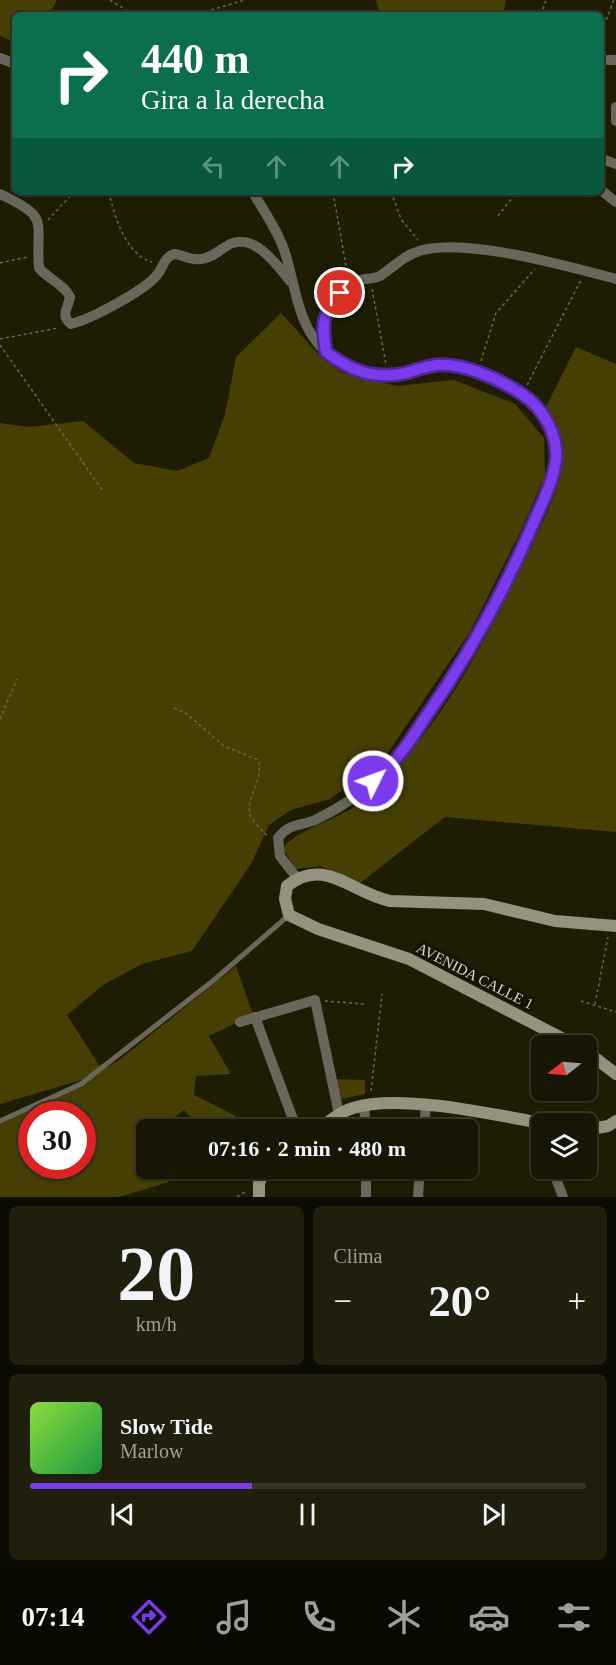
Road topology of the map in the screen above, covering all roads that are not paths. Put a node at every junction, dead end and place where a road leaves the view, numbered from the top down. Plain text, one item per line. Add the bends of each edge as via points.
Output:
1 (616, 107) edge
2 (616, 121) edge
3 (604, 193) edge
4 (0, 194) edge
5 (255, 195) edge
6 (616, 202) edge
7 (616, 279) edge
8 (292, 283) junction
9 (326, 352) junction
10 (297, 878) junction
11 (290, 915) junction
12 (616, 926) edge
13 (255, 1017) junction
14 (240, 1022) dead end
15 (556, 1035) edge
16 (597, 1059) edge
17 (616, 1074) edge
18 (367, 1105) junction
19 (426, 1105) junction
20 (339, 1114) junction
21 (293, 1119) edge
22 (332, 1119) edge
23 (366, 1119) edge
24 (425, 1119) edge
25 (0, 1121) edge
26 (531, 1121) edge
27 (616, 1121) edge
28 (597, 1128) edge
29 (261, 1179) edge
30 (366, 1179) edge
31 (419, 1179) edge
32 (556, 1179) edge
33 (254, 1193) edge
34 (366, 1197) edge
35 (418, 1197) edge
36 (563, 1197) edge

1 - 2 street
3 - 6 street
4 - 8 street via 34,214 41,227 39,268 67,290 70,297 64,314 71,324 126,297 157,275 168,257 174,254 205,259 232,243 244,242 268,254
5 - 8 street via 286,254
7 - 9 street via 440,246 415,252 378,277 349,285 328,307 322,324
8 - 9 street via 303,319 313,339
9 - 10 street via 355,371 388,377 436,365 477,373 522,394 542,411 554,437 556,458 539,511 488,618 452,680 387,771 358,794 314,821 284,830 278,838 277,848
10 - 11 street via 286,886
10 - 12 street via 326,874 375,898 390,901 484,904 555,921
11 - 15 street, AVENIDA CALLE 1 via 318,929 409,959
11 - 25 lane via 81,1084
13 - 14 street
13 - 20 street via 315,1000
13 - 21 street
16 - 17 street
18 - 19 street
18 - 20 street
18 - 23 street
19 - 24 street
19 - 26 street
20 - 22 street
27 - 28 street
29 - 33 street
30 - 34 street
31 - 35 street
32 - 36 street

